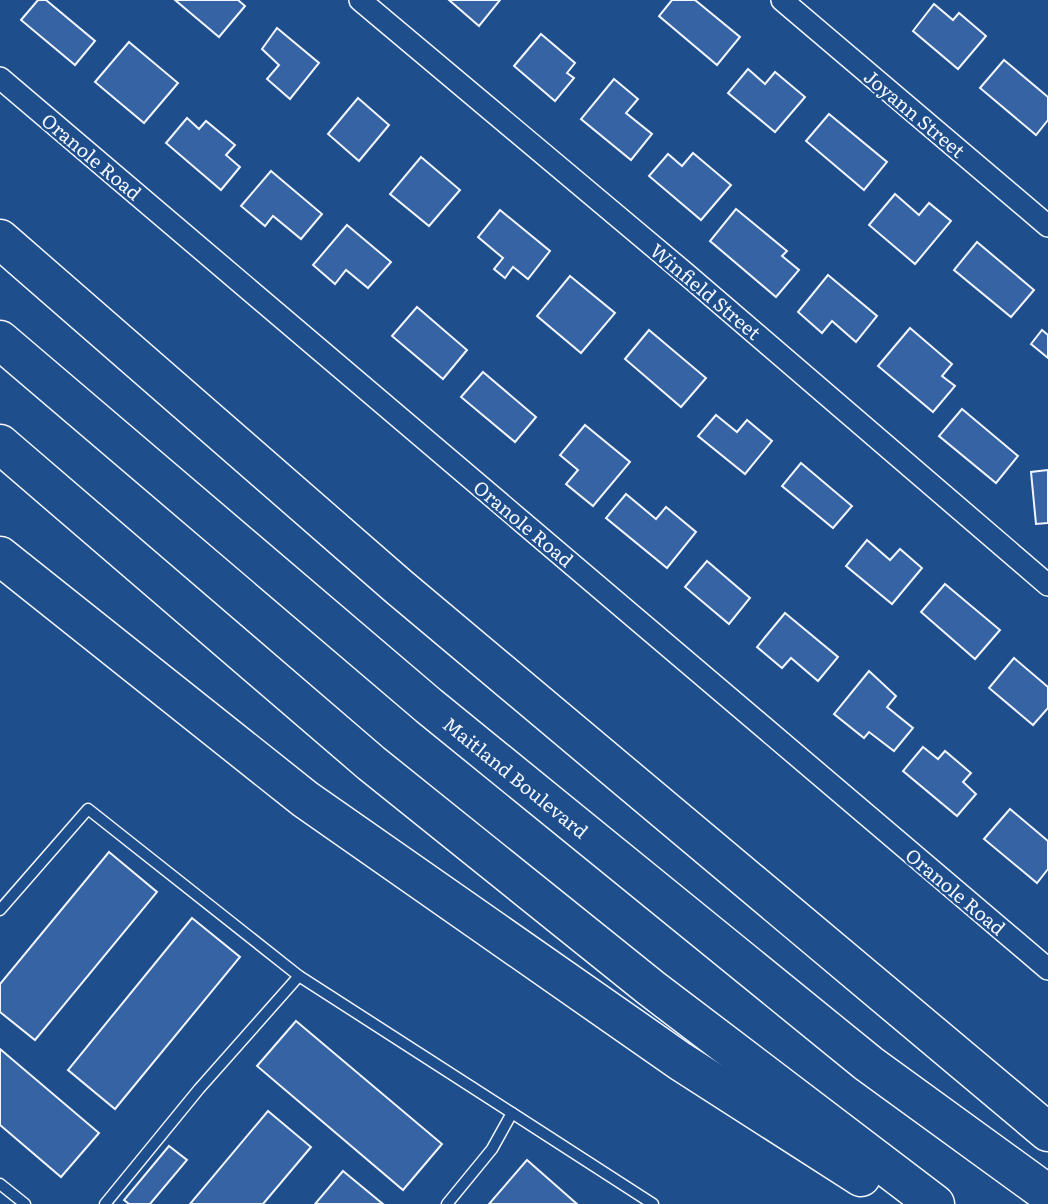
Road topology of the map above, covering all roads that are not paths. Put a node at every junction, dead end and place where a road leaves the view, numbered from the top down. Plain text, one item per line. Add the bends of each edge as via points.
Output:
1 (360, 0) edge
2 (782, 0) edge
3 (0, 78) edge
4 (1048, 226) edge
5 (0, 239) edge
6 (0, 340) edge
7 (0, 444) edge
8 (0, 556) edge
9 (1048, 585) edge
10 (0, 909) edge
11 (1044, 957) edge
12 (299, 976) junction
13 (512, 1113) junction
14 (1048, 1132) edge
15 (0, 1184) edge
16 (1048, 1194) edge
17 (25, 1204) edge
18 (105, 1204) edge
19 (447, 1204) edge
20 (653, 1204) edge
21 (904, 1204) edge
22 (935, 1204) edge

1 - 9 street, Winfield Street
2 - 4 street, Joyann Street
3 - 11 street, Oranole Road
5 - 14 highway via 399,587
6 - 16 highway, Maitland Boulevard via 439,715 869,1063
7 - 22 highway via 371,763 651,988
8 - 21 highway via 305,799 680,1061
10 - 12 lane via 89,808
12 - 13 lane
12 - 18 lane
13 - 19 lane via 492,1149
13 - 20 lane
15 - 17 lane

